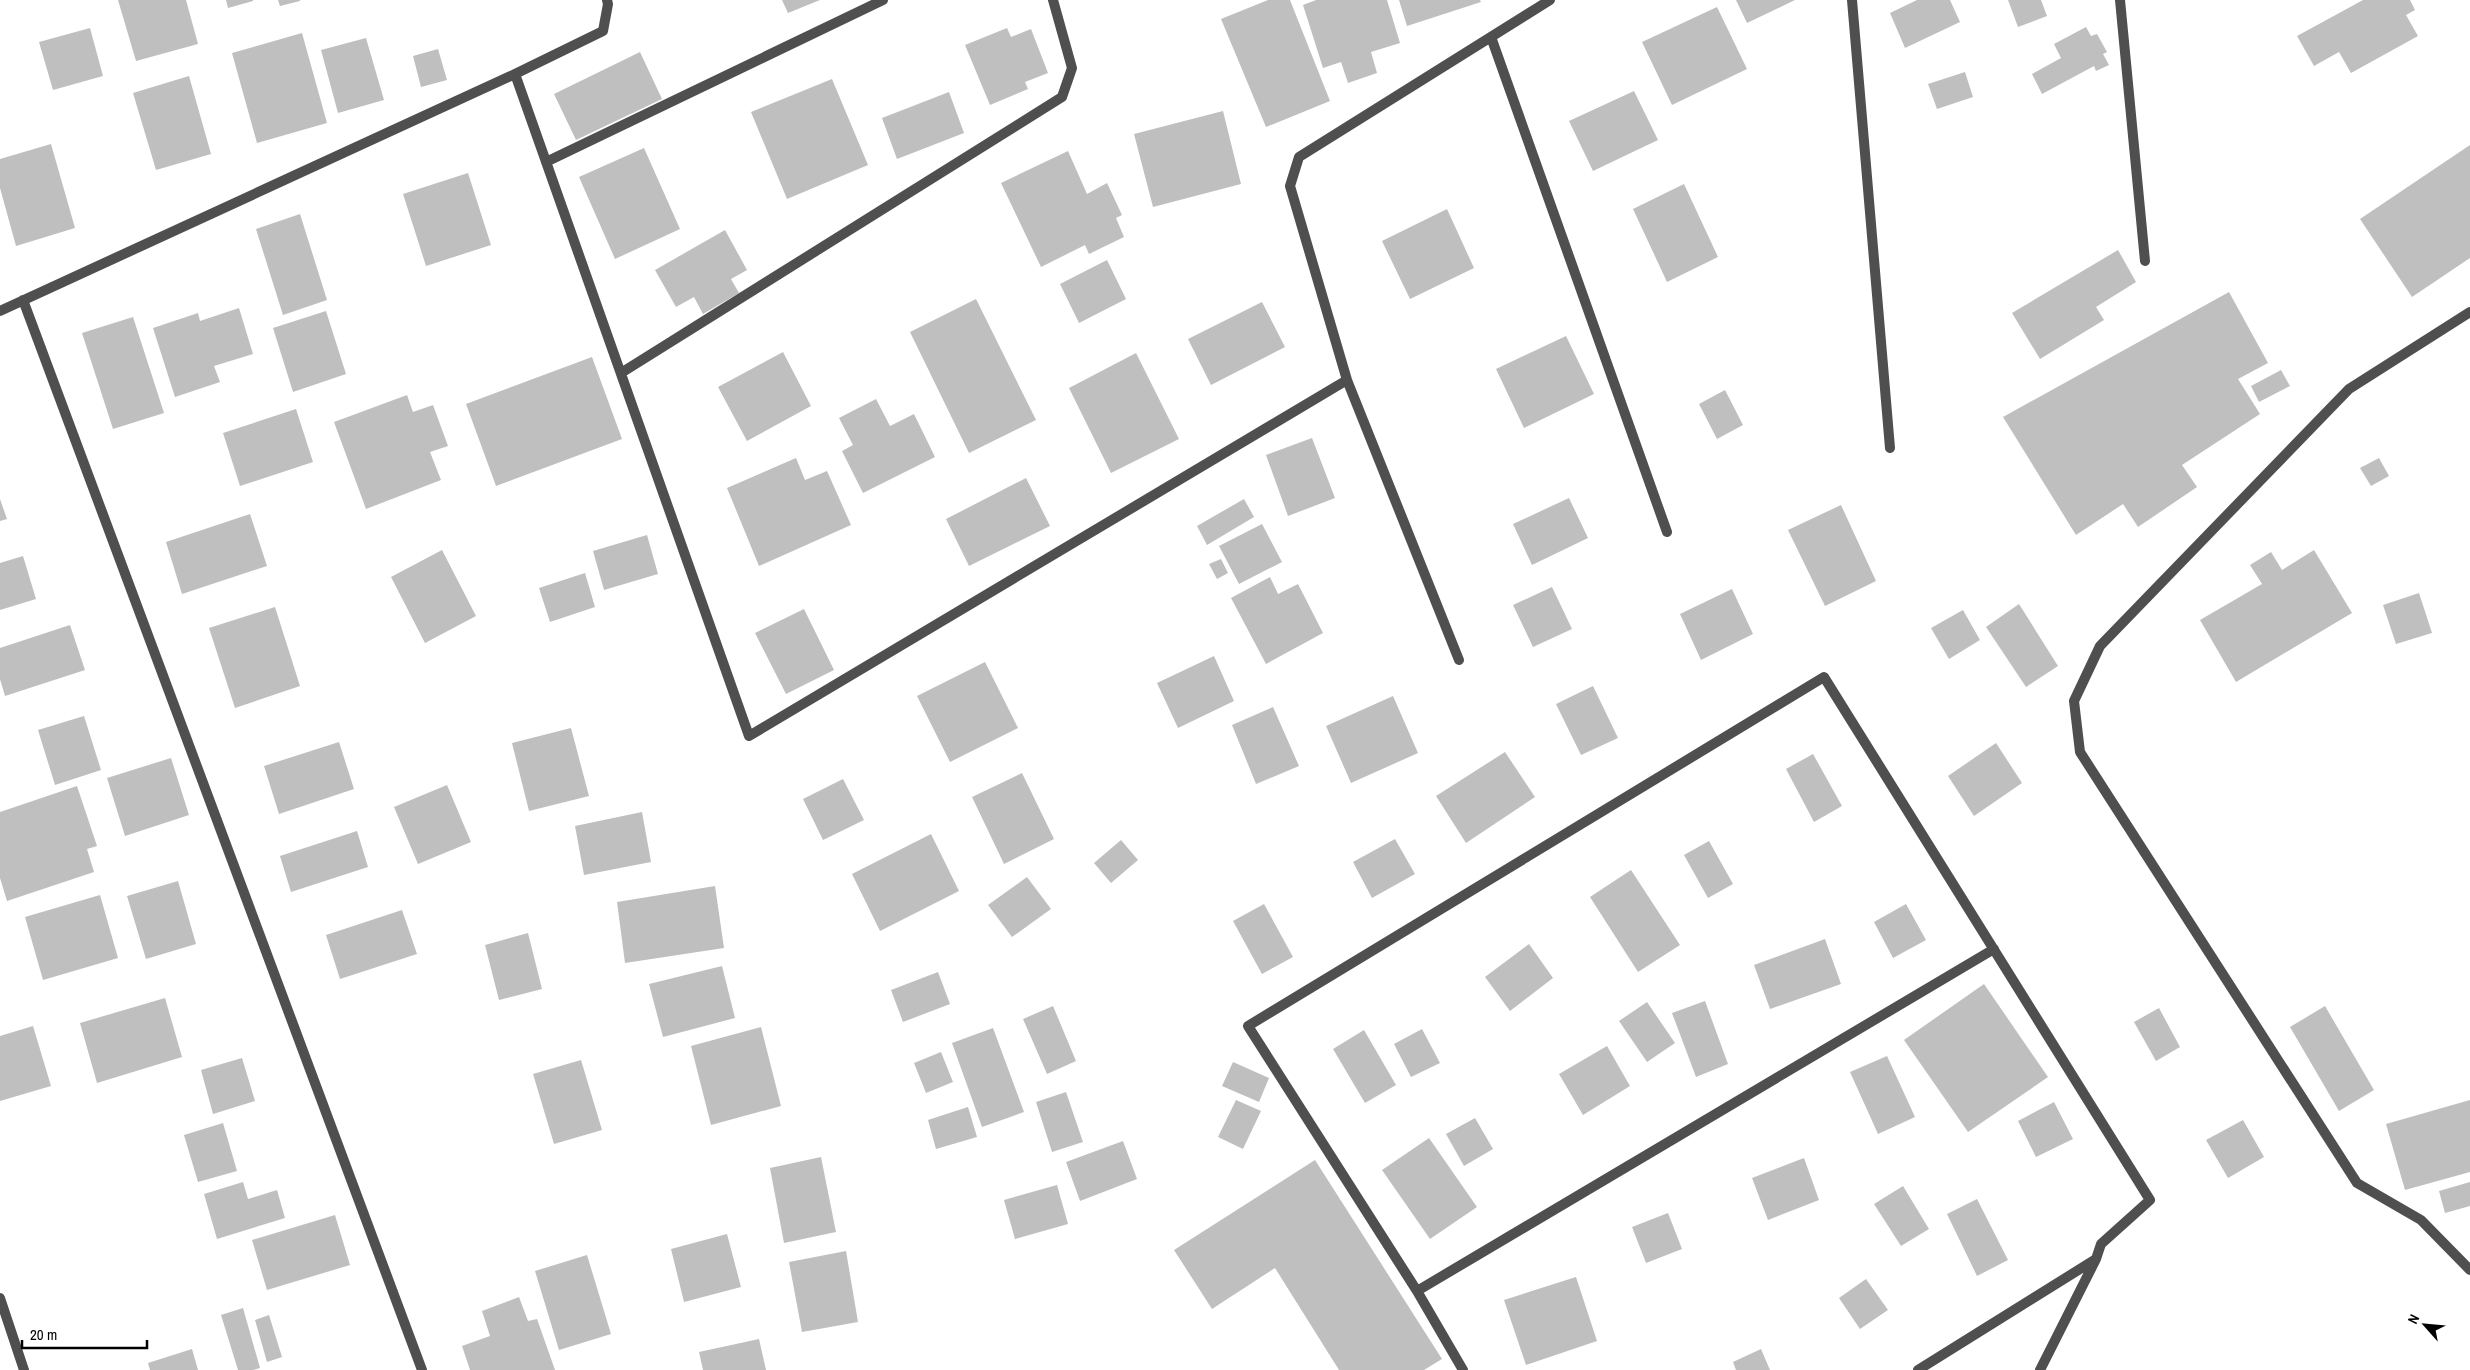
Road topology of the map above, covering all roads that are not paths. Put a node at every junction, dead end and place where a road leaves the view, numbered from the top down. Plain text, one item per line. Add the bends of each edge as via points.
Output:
1 (607, 0) edge
2 (882, 0) edge
3 (1053, 0) edge
4 (1550, 0) edge
5 (1852, 0) edge
6 (2120, 0) edge
7 (1491, 37) junction
8 (515, 74) junction
9 (546, 162) junction
10 (2145, 261) dead end
11 (23, 300) junction
12 (0, 311) edge
13 (2470, 312) edge
14 (621, 373) junction
15 (1347, 380) junction
16 (1890, 448) dead end
17 (1666, 532) dead end
18 (1459, 660) dead end
19 (1994, 949) junction
20 (2096, 1259) junction
21 (2470, 1270) edge
22 (1417, 1291) junction
23 (0, 1298) edge
24 (24, 1370) edge
25 (422, 1370) edge
26 (1463, 1370) edge
27 (1918, 1370) edge
28 (2040, 1370) edge

1 - 8 street via 603,31
2 - 9 street
3 - 14 street via 1072,68 1062,98
4 - 7 street
5 - 16 street
6 - 10 street
7 - 15 street via 1299,156 1290,186
7 - 17 street
8 - 9 street
8 - 11 street
9 - 14 street
11 - 12 street
11 - 25 street
13 - 21 street via 2349,388 2100,646 2074,701 2080,752 2357,1183 2421,1220
14 - 15 street via 749,736
15 - 18 street
19 - 20 street via 2150,1200 2101,1244
19 - 22 street
19 - 22 street via 1824,677 1248,1026
20 - 27 street
20 - 28 street
22 - 26 street
23 - 24 street

